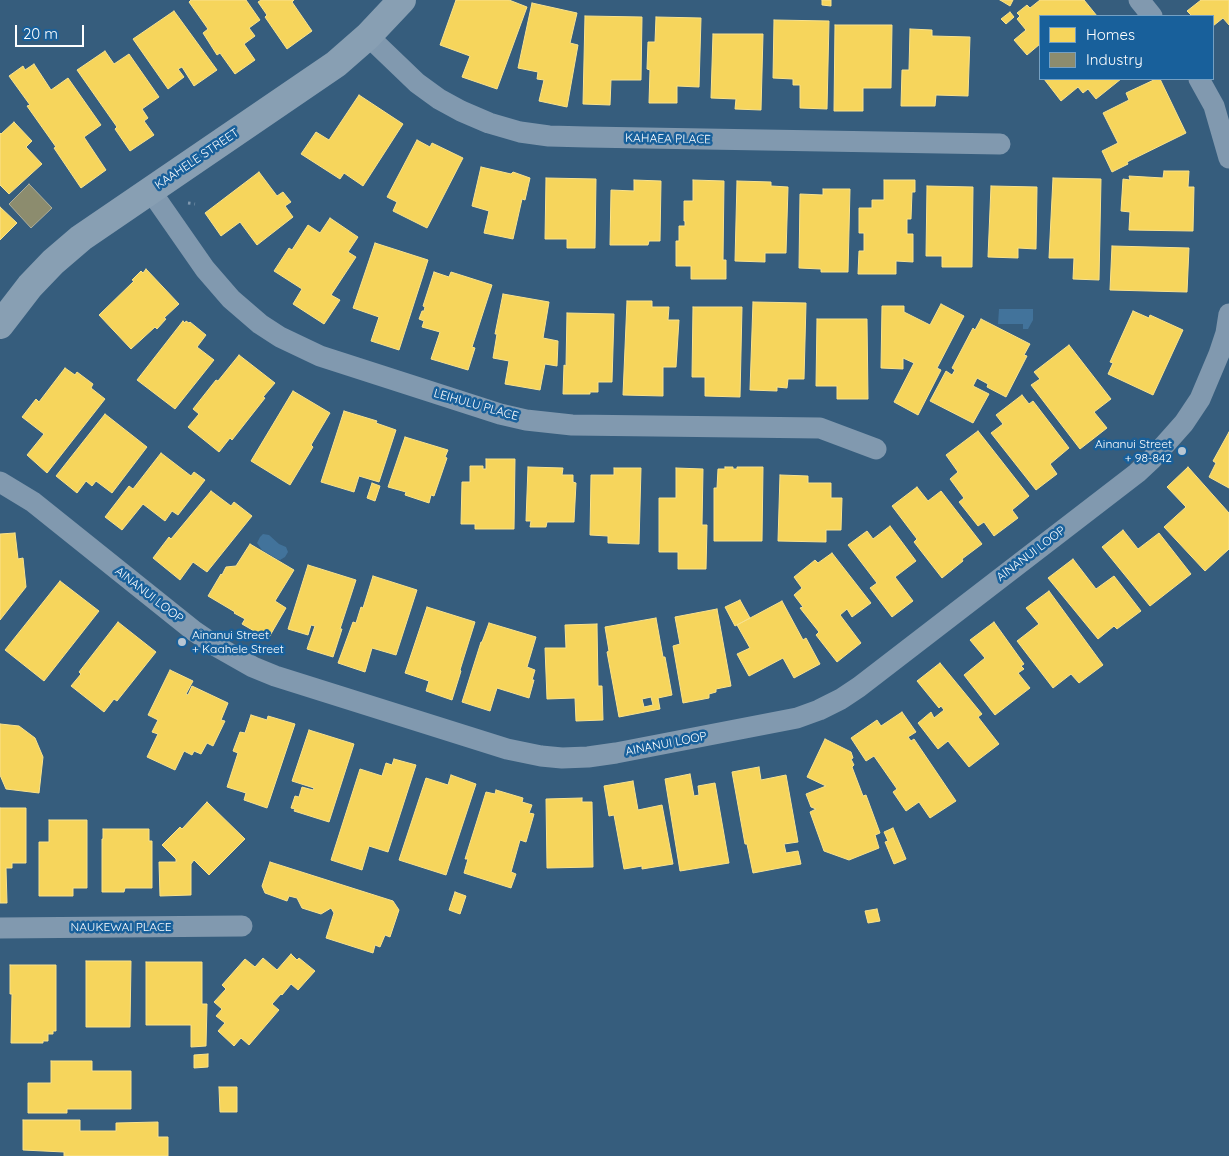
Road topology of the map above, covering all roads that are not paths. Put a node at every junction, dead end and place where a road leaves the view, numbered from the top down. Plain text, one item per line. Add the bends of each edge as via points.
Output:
1 (402, 0) edge
2 (1139, 0) edge
3 (1151, 15) edge
4 (368, 36) junction
5 (1200, 80) edge
6 (1000, 144) dead end
7 (1229, 158) edge
8 (150, 190) junction
9 (1229, 314) edge
10 (0, 325) edge
11 (876, 450) dead end
12 (0, 482) edge
13 (242, 926) dead end
14 (0, 928) edge

1 - 4 street, KAAHELE STREET
2 - 3 street
4 - 6 street, KAHAEA PLACE via 417,83 439,99 489,123 520,132 587,137
4 - 8 street, KAAHELE STREET via 304,87
5 - 7 street via 1214,106
8 - 10 street, KAAHELE STREET via 81,238 53,262
8 - 11 street, LEIHULU PLACE via 205,269 231,299 280,337 320,356 526,420 572,425 820,428
9 - 12 street, AINANUI LOOP via 1219,354 1200,399 1152,459 859,687 797,718 588,757 541,756 507,749 253,667 194,630 33,502
13 - 14 street, NAUKEWAI PLACE

